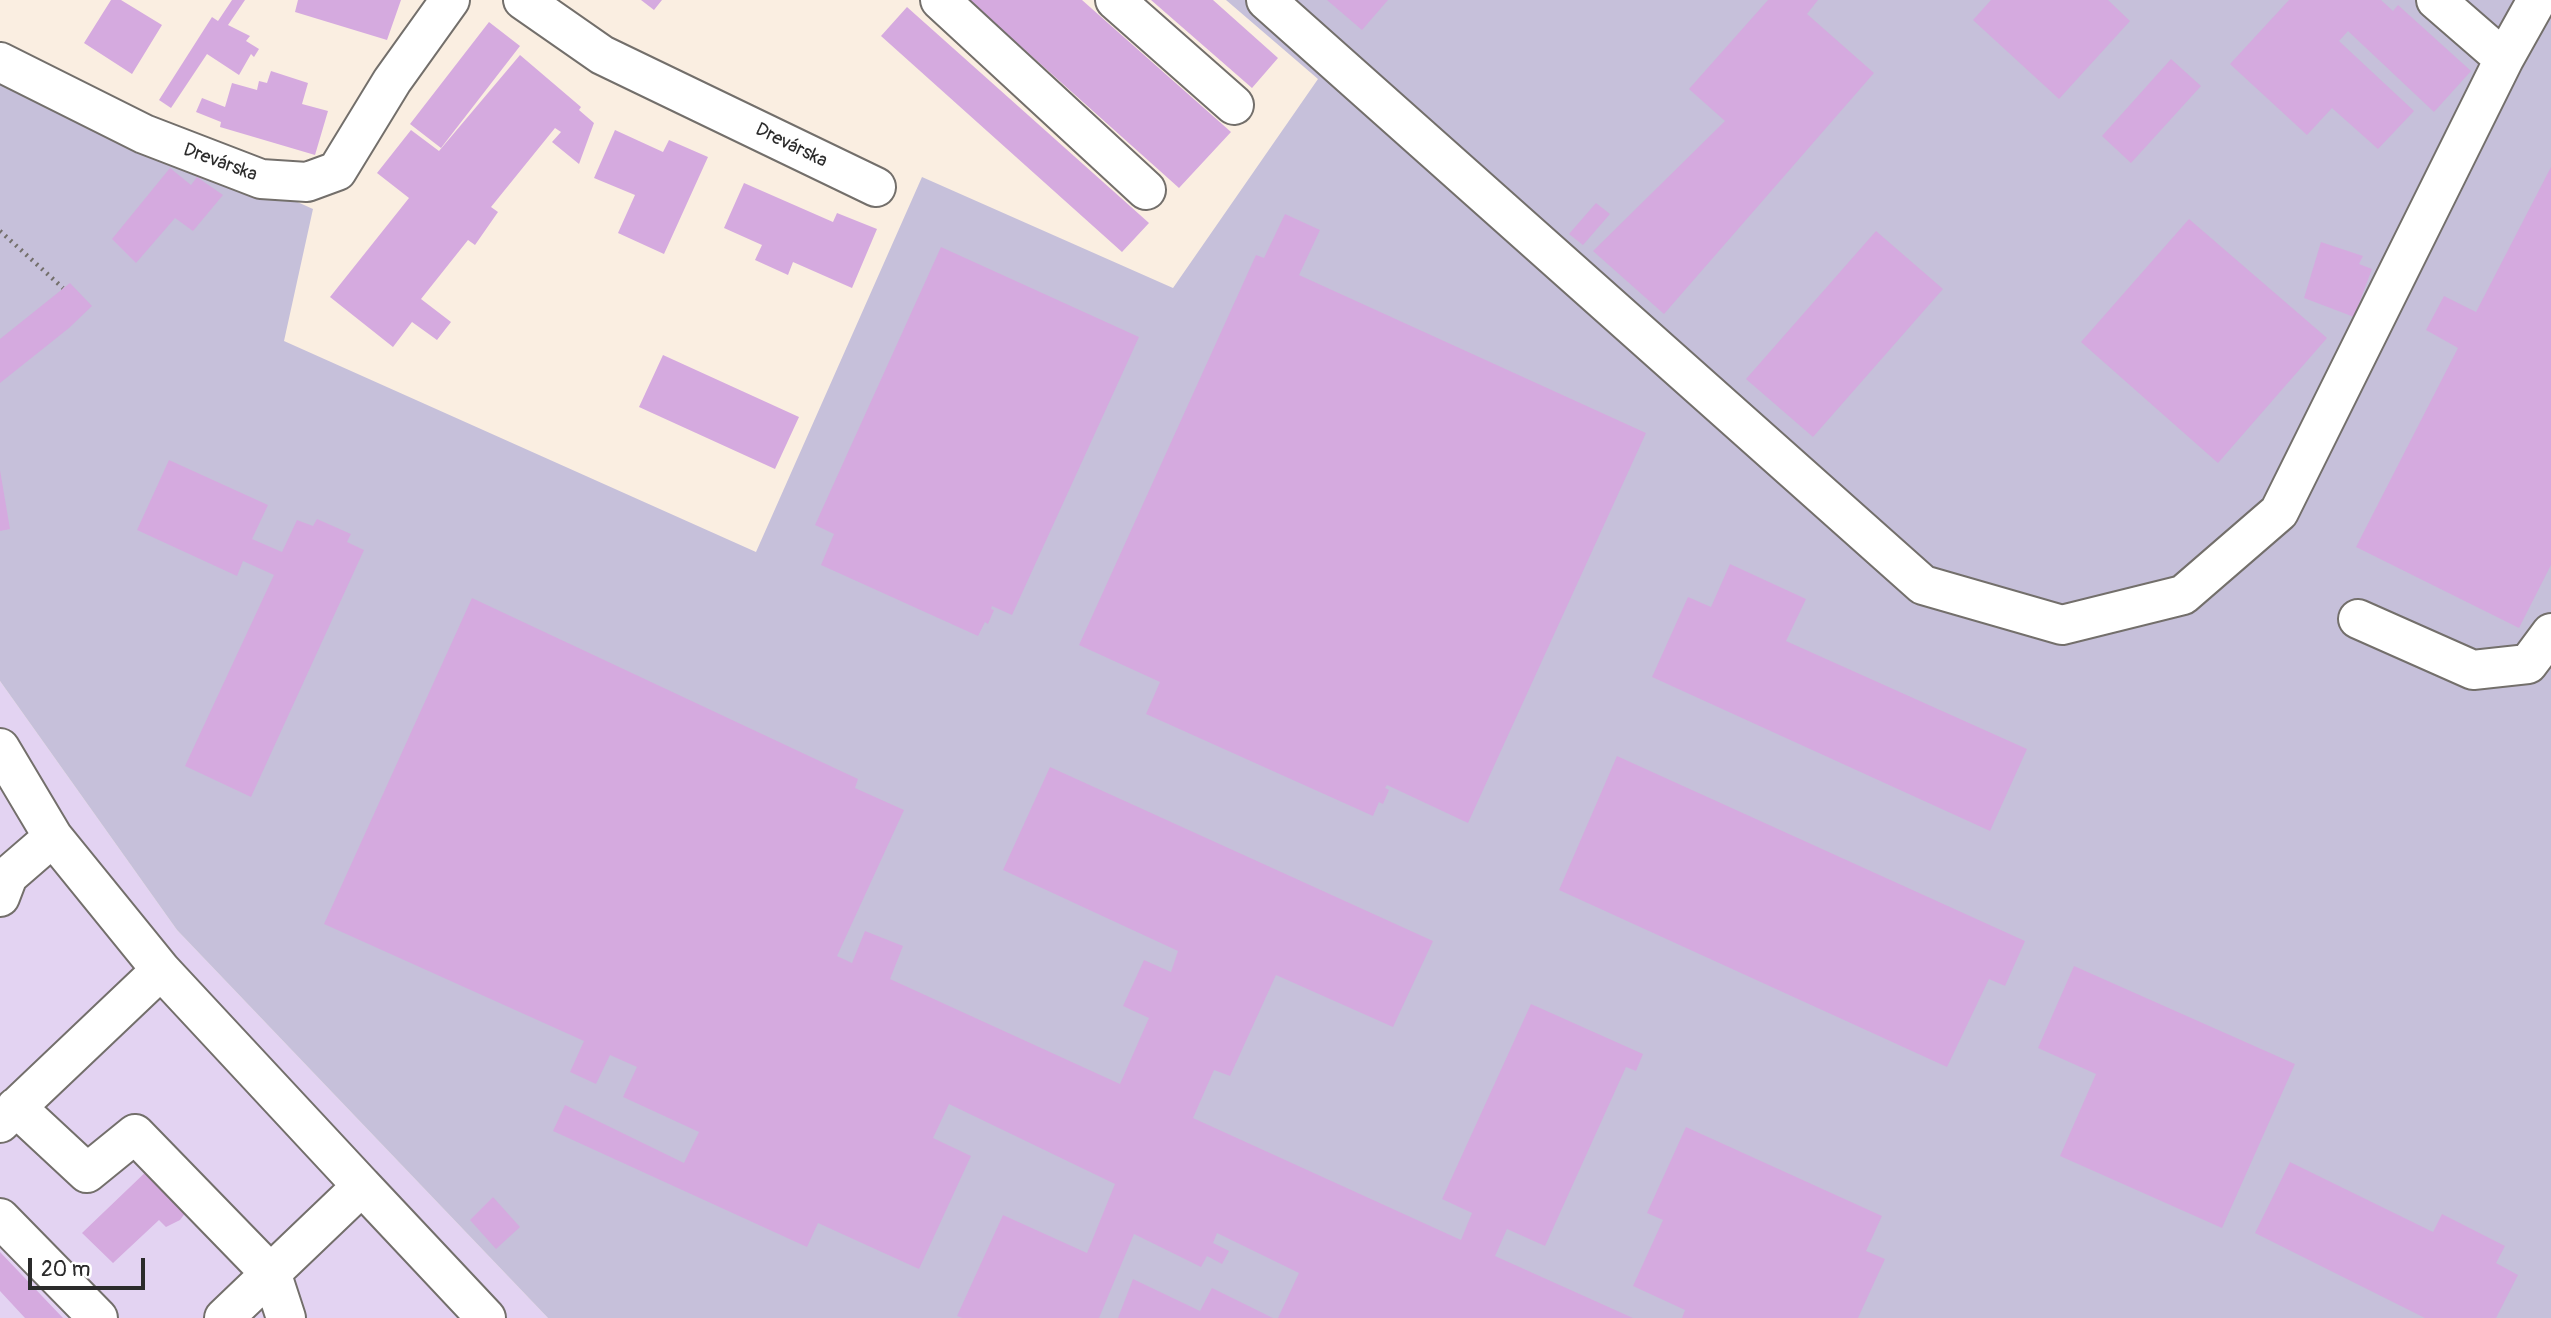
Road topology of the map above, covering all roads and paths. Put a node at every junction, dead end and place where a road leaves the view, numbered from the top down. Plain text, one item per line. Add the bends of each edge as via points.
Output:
1 (450, 0) edge
2 (523, 0) edge
3 (940, 0) edge
4 (1115, 0) edge
5 (1266, 0) edge
6 (2436, 0) edge
7 (2537, 0) edge
8 (2504, 59) junction
9 (0, 62) edge
10 (1234, 105) dead end
11 (876, 187) dead end
12 (1146, 190) dead end
13 (0, 231) edge
14 (63, 288) dead end
15 (2358, 619) dead end
16 (2551, 633) edge
17 (0, 748) edge
18 (53, 837) junction
19 (3, 883) edge
20 (161, 970) junction
21 (8, 1115) edge
22 (362, 1186) junction
23 (0, 1218) edge
24 (272, 1275) junction
25 (98, 1318) edge
26 (225, 1318) edge
27 (286, 1318) edge
28 (486, 1318) edge

1 - 9 street, Drevárska via 392,81 337,171 307,182 261,179 157,139
2 - 11 street, Drevárska via 602,55
3 - 12 street
4 - 10 street
5 - 8 street via 1923,585 2062,625 2183,595 2279,512
6 - 8 street
7 - 8 street
13 - 14 path
15 - 16 street via 2473,670 2528,664
17 - 18 street
18 - 19 street
18 - 20 street
20 - 21 street
20 - 22 street
21 - 24 street via 87,1173 135,1134
22 - 24 street
22 - 28 street
23 - 25 street
24 - 26 street
24 - 27 street

